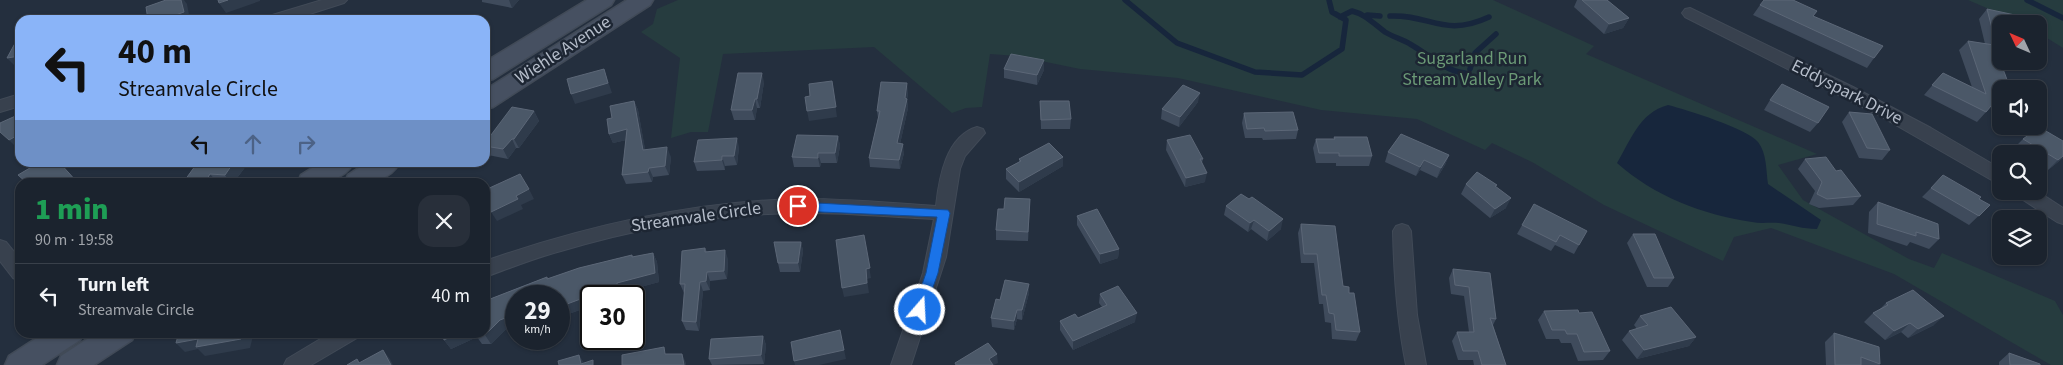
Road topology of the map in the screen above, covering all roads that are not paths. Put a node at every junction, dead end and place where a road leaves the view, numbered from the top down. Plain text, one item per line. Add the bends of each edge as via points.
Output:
1 (339, 0) edge
2 (603, 0) edge
3 (642, 0) edge
4 (1690, 13) dead end
5 (290, 15) edge
6 (490, 71) edge
7 (490, 98) edge
8 (15, 102) edge
9 (0, 106) edge
10 (977, 134) dead end
11 (334, 167) edge
12 (380, 167) edge
13 (1992, 172) edge
14 (316, 178) edge
15 (363, 178) edge
16 (2037, 200) edge
17 (944, 213) junction
18 (2063, 217) edge
19 (1402, 231) dead end
20 (0, 247) edge
21 (15, 266) edge
22 (490, 267) edge
23 (60, 338) edge
24 (71, 338) edge
25 (114, 338) edge
26 (340, 338) edge
27 (83, 362) edge
28 (19, 365) edge
29 (294, 365) edge
30 (901, 365) edge
31 (1416, 365) edge

1 - 5 street
2 - 6 main road, Wiehle Avenue
3 - 7 main road, Wiehle Avenue
4 - 13 street, Eddyspark Drive via 1871,103
8 - 9 street
10 - 17 street via 964,144 955,158
11 - 14 main road
12 - 15 main road
16 - 18 street
17 - 22 street, Streamvale Circle via 798,206 694,214 581,237
17 - 30 street via 932,273
19 - 31 street via 1404,294
20 - 21 street
23 - 28 main road
24 - 27 street
25 - 27 main road
26 - 29 street

